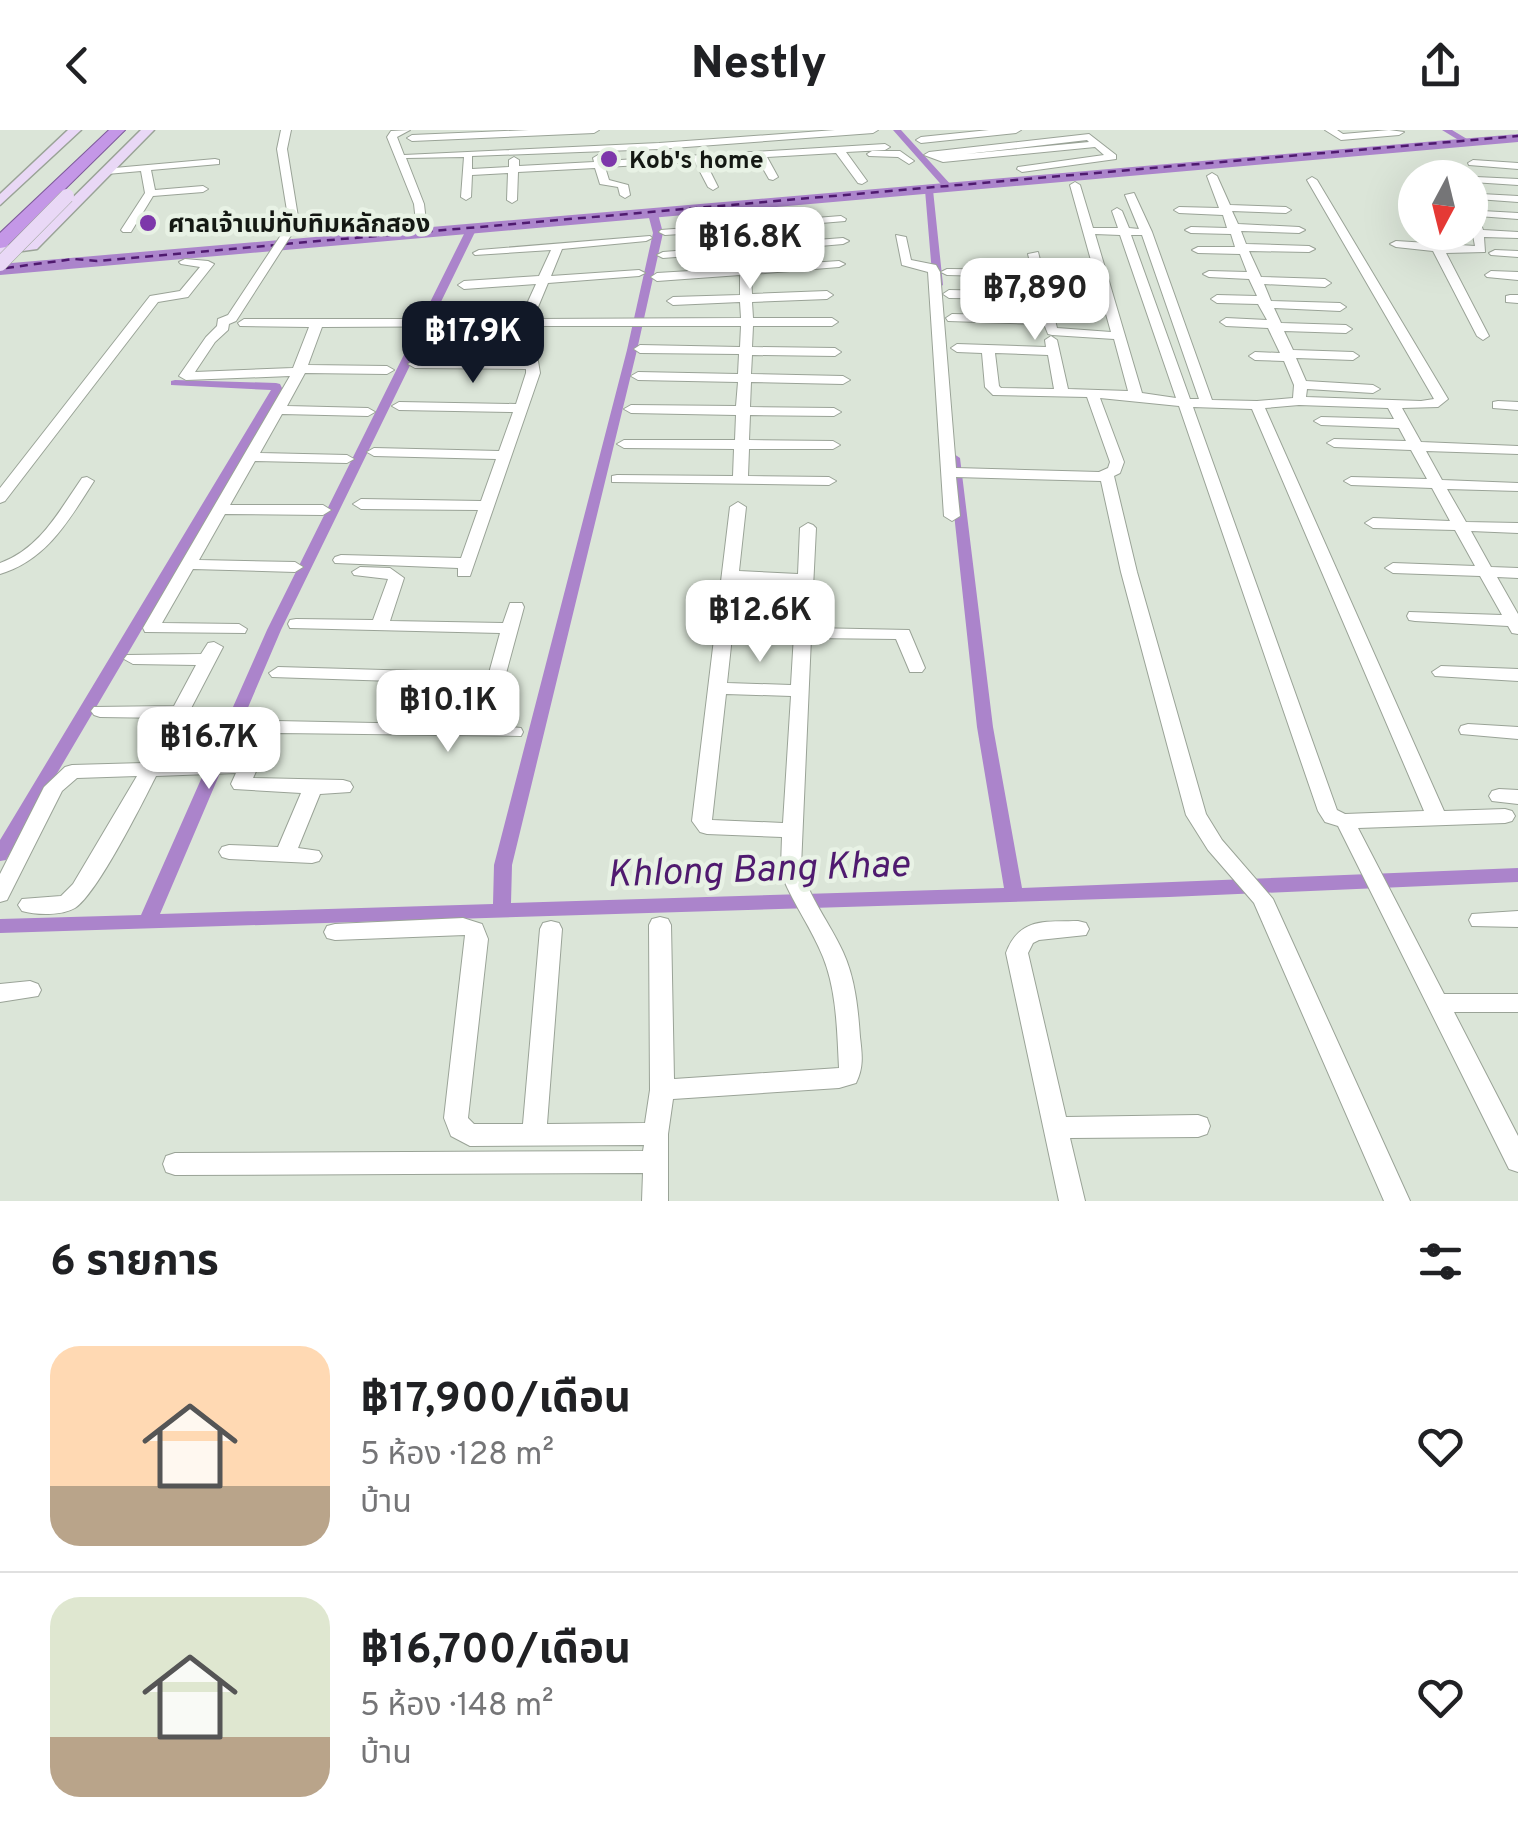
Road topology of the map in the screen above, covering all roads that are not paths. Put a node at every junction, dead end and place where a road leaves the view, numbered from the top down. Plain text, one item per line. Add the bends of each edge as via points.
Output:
1 (73, 130) edge
2 (96, 130) edge
3 (118, 130) edge
4 (138, 130) edge
5 (148, 130) edge
6 (286, 130) edge
7 (591, 130) edge
8 (873, 130) edge
9 (1016, 130) edge
10 (1330, 130) edge
11 (844, 131) edge
12 (516, 132) edge
13 (1399, 132) edge
14 (472, 133) edge
15 (409, 134) edge
16 (761, 134) edge
17 (1092, 137) edge
18 (921, 140) dead end
19 (885, 147) dead end
20 (597, 149) junction
21 (858, 149) junction
22 (839, 150) junction
23 (514, 152) junction
24 (468, 154) junction
25 (408, 156) dead end
26 (765, 156) junction
27 (700, 161) junction
28 (908, 161) dead end
29 (215, 162) dead end
30 (1488, 164) edge
31 (1518, 166) edge
32 (599, 167) junction
33 (145, 168) junction
34 (1022, 169) dead end
35 (512, 170) junction
36 (108, 171) junction
37 (474, 172) dead end
38 (1212, 176) dead end
39 (774, 177) dead end
40 (603, 180) junction
41 (1312, 180) dead end
42 (862, 181) dead end
43 (1488, 181) edge
44 (1518, 182) edge
45 (1075, 185) dead end
46 (0, 187) edge
47 (713, 187) dead end
48 (203, 189) dead end
49 (150, 193) junction
50 (592, 194) dead end
51 (626, 195) dead end
52 (1130, 195) dead end
53 (466, 197) dead end
54 (1488, 197) edge
55 (1518, 199) edge
56 (512, 200) dead end
57 (0, 201) edge
58 (1178, 210) dead end
59 (1225, 210) junction
60 (1286, 210) dead end
61 (1117, 211) dead end
62 (1518, 216) edge
63 (0, 218) edge
64 (841, 219) dead end
65 (1488, 221) edge
66 (421, 222) dead end
67 (1488, 226) edge
68 (744, 227) junction
69 (1233, 229) junction
70 (127, 230) dead end
71 (1191, 230) dead end
72 (1299, 230) dead end
73 (1089, 231) junction
74 (664, 232) dead end
75 (1124, 232) junction
76 (1146, 232) junction
77 (1518, 235) edge
78 (900, 237) dead end
79 (646, 238) dead end
80 (843, 241) dead end
81 (0, 247) edge
82 (557, 248) junction
83 (745, 249) junction
84 (1241, 249) junction
85 (1309, 249) dead end
86 (1198, 250) dead end
87 (1440, 250) edge
88 (478, 253) dead end
89 (1495, 253) dead end
90 (1034, 254) dead end
91 (1518, 254) edge
92 (664, 255) dead end
93 (185, 262) dead end
94 (0, 264) edge
95 (840, 264) dead end
96 (746, 271) junction
97 (947, 272) dead end
98 (639, 273) dead end
99 (1038, 274) junction
100 (1209, 274) dead end
101 (1491, 275) dead end
102 (1518, 276) edge
103 (657, 278) dead end
104 (1253, 278) junction
105 (540, 281) junction
106 (1325, 283) dead end
107 (464, 285) dead end
108 (949, 294) dead end
109 (827, 295) dead end
110 (746, 296) junction
111 (1044, 296) junction
112 (1217, 298) dead end
113 (674, 301) dead end
114 (1264, 302) junction
115 (1340, 307) dead end
116 (952, 318) dead end
117 (1049, 320) junction
118 (525, 322) junction
119 (748, 322) junction
120 (832, 322) dead end
121 (1226, 322) dead end
122 (234, 323) junction
123 (316, 325) junction
124 (1274, 325) junction
125 (1346, 329) dead end
126 (1119, 336) junction
127 (1483, 336) dead end
128 (956, 348) dead end
129 (640, 349) dead end
130 (988, 349) junction
131 (747, 351) junction
132 (835, 352) dead end
133 (1254, 356) dead end
134 (1287, 356) junction
135 (1353, 356) dead end
136 (415, 364) dead end
137 (532, 364) junction
138 (386, 370) dead end
139 (300, 371) junction
140 (638, 376) dead end
141 (747, 378) junction
142 (843, 380) dead end
143 (1301, 385) junction
144 (1373, 389) dead end
145 (1062, 393) junction
146 (1092, 394) junction
147 (1136, 395) junction
148 (1299, 401) junction
149 (1183, 403) junction
150 (1207, 404) junction
151 (1257, 405) junction
152 (1498, 405) dead end
153 (399, 406) dead end
154 (1518, 406) edge
155 (1394, 407) dead end
156 (521, 408) junction
157 (630, 409) dead end
158 (277, 410) junction
159 (744, 411) junction
160 (368, 412) dead end
161 (834, 412) dead end
162 (1321, 421) dead end
163 (1404, 424) junction
164 (624, 444) dead end
165 (742, 444) junction
166 (833, 444) dead end
167 (1334, 444) dead end
168 (1416, 446) junction
169 (1518, 450) edge
170 (374, 452) dead end
171 (504, 455) junction
172 (249, 458) junction
173 (347, 460) dead end
174 (948, 472) junction
175 (1104, 475) junction
176 (617, 478) dead end
177 (740, 480) junction
178 (87, 481) dead end
179 (829, 481) dead end
180 (1352, 481) dead end
181 (1438, 484) junction
182 (1518, 487) edge
183 (0, 498) edge
184 (361, 504) dead end
185 (487, 506) junction
186 (738, 507) dead end
187 (219, 509) junction
188 (323, 510) dead end
189 (952, 516) dead end
190 (1373, 523) dead end
191 (1461, 526) junction
192 (808, 528) dead end
193 (1518, 528) edge
194 (188, 564) junction
195 (295, 567) dead end
196 (1393, 568) dead end
197 (0, 570) edge
198 (1486, 571) junction
199 (1518, 572) edge
200 (731, 576) junction
201 (805, 580) junction
202 (516, 607) dead end
203 (1415, 616) dead end
204 (1516, 623) edge
205 (296, 624) dead end
206 (380, 626) junction
207 (239, 628) dead end
208 (510, 628) junction
209 (802, 633) junction
210 (133, 659) dead end
211 (916, 668) dead end
212 (278, 672) dead end
213 (1441, 672) dead end
214 (1518, 675) edge
215 (496, 679) junction
216 (717, 688) junction
217 (800, 691) junction
218 (100, 712) dead end
219 (180, 712) junction
220 (1468, 730) dead end
221 (481, 731) junction
222 (514, 732) dead end
223 (1518, 733) edge
224 (242, 766) junction
225 (150, 768) junction
226 (314, 786) junction
227 (343, 788) dead end
228 (1507, 803) edge
229 (1437, 818) junction
230 (1346, 822) junction
231 (793, 830) junction
232 (230, 852) dead end
233 (286, 855) junction
234 (312, 856) dead end
235 (0, 894) edge
236 (29, 906) dead end
237 (1518, 919) edge
238 (1480, 920) dead end
239 (660, 925) dead end
240 (551, 929) dead end
241 (1078, 929) dead end
242 (336, 932) dead end
243 (30, 990) dead end
244 (0, 993) edge
245 (1436, 1003) junction
246 (1518, 1003) edge
247 (662, 1090) junction
248 (1198, 1126) dead end
249 (1054, 1128) junction
250 (534, 1133) junction
251 (656, 1134) junction
252 (1518, 1161) edge
253 (655, 1162) junction
254 (175, 1164) dead end
255 (655, 1201) edge
256 (1072, 1201) edge
257 (1398, 1201) edge

1 - 46 main road
1 - 57 main road
2 - 63 highway
3 - 81 highway
4 - 94 main road, bridge
5 - 36 main road
6 - 122 street via 282,149 294,223
7 - 12 street
8 - 11 street
9 - 18 street
10 - 13 street via 1341,137
11 - 16 street
11 - 21 street
12 - 14 street
12 - 23 street
14 - 15 street
14 - 24 street
15 - 66 street via 392,137
16 - 20 street
16 - 26 street
17 - 17 street via 929,155 942,158
17 - 34 street via 1112,157
19 - 21 street
20 - 23 street
20 - 32 street
21 - 22 street
21 - 28 street
22 - 26 street
22 - 42 street
23 - 24 street
23 - 35 street
24 - 25 street
24 - 53 street
26 - 27 street
26 - 39 street
27 - 32 street
27 - 47 street
29 - 33 street
30 - 31 street
32 - 35 street
32 - 40 street
33 - 36 street
33 - 49 street
35 - 37 street
35 - 56 street
36 - 81 main road via 32,246
38 - 59 street
40 - 50 street
40 - 51 street via 623,185
41 - 148 street via 1441,399
43 - 44 street
45 - 73 street
48 - 49 street
49 - 70 street
52 - 76 street
54 - 55 street
58 - 59 street
59 - 60 street
59 - 69 street
61 - 75 street
62 - 65 street
64 - 68 street
67 - 77 street
68 - 74 street
68 - 83 street
69 - 71 street
69 - 72 street
69 - 84 street
73 - 75 street
73 - 126 street
75 - 76 street
75 - 149 street
76 - 150 street
78 - 174 street via 906,263 934,272
79 - 82 street
80 - 83 street
82 - 88 street
82 - 105 street
83 - 92 street
83 - 96 street
84 - 85 street
84 - 86 street
84 - 104 street
87 - 127 street
89 - 91 street
90 - 99 street
93 - 183 street via 208,264 184,294 154,300
95 - 96 street
96 - 103 street
96 - 110 street
97 - 99 street
98 - 105 street
99 - 111 street
100 - 104 street
101 - 102 street
104 - 106 street
104 - 114 street
105 - 107 street
105 - 118 street
108 - 111 street
109 - 110 street
110 - 113 street
110 - 119 street
111 - 117 street
112 - 114 street
114 - 115 street
114 - 124 street
116 - 117 street
117 - 126 street via 1054,333
118 - 119 street
118 - 123 street
118 - 137 street
119 - 120 street
119 - 131 street
121 - 124 street
122 - 123 street
122 - 139 street via 210,340 186,376
123 - 139 street
124 - 125 street
124 - 134 street
126 - 147 street
128 - 130 street
129 - 131 street
130 - 145 street via 994,390
130 - 145 street via 1052,345
131 - 132 street
131 - 141 street
133 - 134 street
134 - 135 street
134 - 143 street
136 - 137 street
137 - 156 street
138 - 139 street
139 - 158 street
140 - 141 street
141 - 142 street
141 - 159 street
143 - 144 street
143 - 148 street
145 - 146 street
146 - 147 street
146 - 175 street via 1116,462
147 - 149 street
148 - 151 street
149 - 150 street
149 - 230 street via 1328,811
150 - 151 street
151 - 229 street
152 - 154 street
153 - 156 street
155 - 163 street
156 - 171 street
157 - 159 street
158 - 160 street
158 - 172 street
159 - 161 street
159 - 165 street
162 - 163 street
163 - 168 street
164 - 165 street
165 - 166 street
165 - 177 street
167 - 168 street
168 - 169 street
168 - 181 street
170 - 171 street
171 - 185 street
172 - 173 street
172 - 187 street
174 - 175 street
174 - 189 street
175 - 257 street via 1190,799 1205,832 1257,890
176 - 177 street
177 - 179 street
178 - 197 street via 44,545
180 - 181 street
181 - 182 street
181 - 191 street
184 - 185 street
185 - 206 street via 466,568 343,566 395,575
186 - 200 street
187 - 188 street
187 - 194 street
190 - 191 street
191 - 193 street
191 - 198 street
192 - 201 street
194 - 195 street
194 - 207 street via 151,628
196 - 198 street
198 - 199 street
198 - 204 street
200 - 201 street
200 - 216 street
201 - 209 street
202 - 208 street
203 - 204 street
205 - 206 street
206 - 208 street
208 - 215 street
209 - 211 street via 904,634
209 - 217 street
210 - 219 street via 210,653
212 - 215 street
213 - 214 street
215 - 221 street
216 - 217 street
216 - 231 street via 704,825
217 - 231 street
218 - 219 street
219 - 225 street
220 - 223 street
221 - 222 street
221 - 224 street via 276,727
224 - 225 street
224 - 226 street via 241,784
225 - 235 street via 64,776
225 - 236 street via 76,896
226 - 227 street
226 - 233 street
228 - 229 street
229 - 230 street
230 - 245 street
231 - 247 street via 796,887 837,964 848,1076
232 - 233 street
233 - 234 street
237 - 238 street
239 - 247 street
240 - 250 street
241 - 249 street via 1032,932 1017,954
242 - 250 street via 474,930 456,1118 470,1134
243 - 244 street
245 - 246 street
245 - 252 street
247 - 251 street
248 - 249 street
249 - 256 street
250 - 251 street
251 - 253 street
253 - 254 street
253 - 255 street

